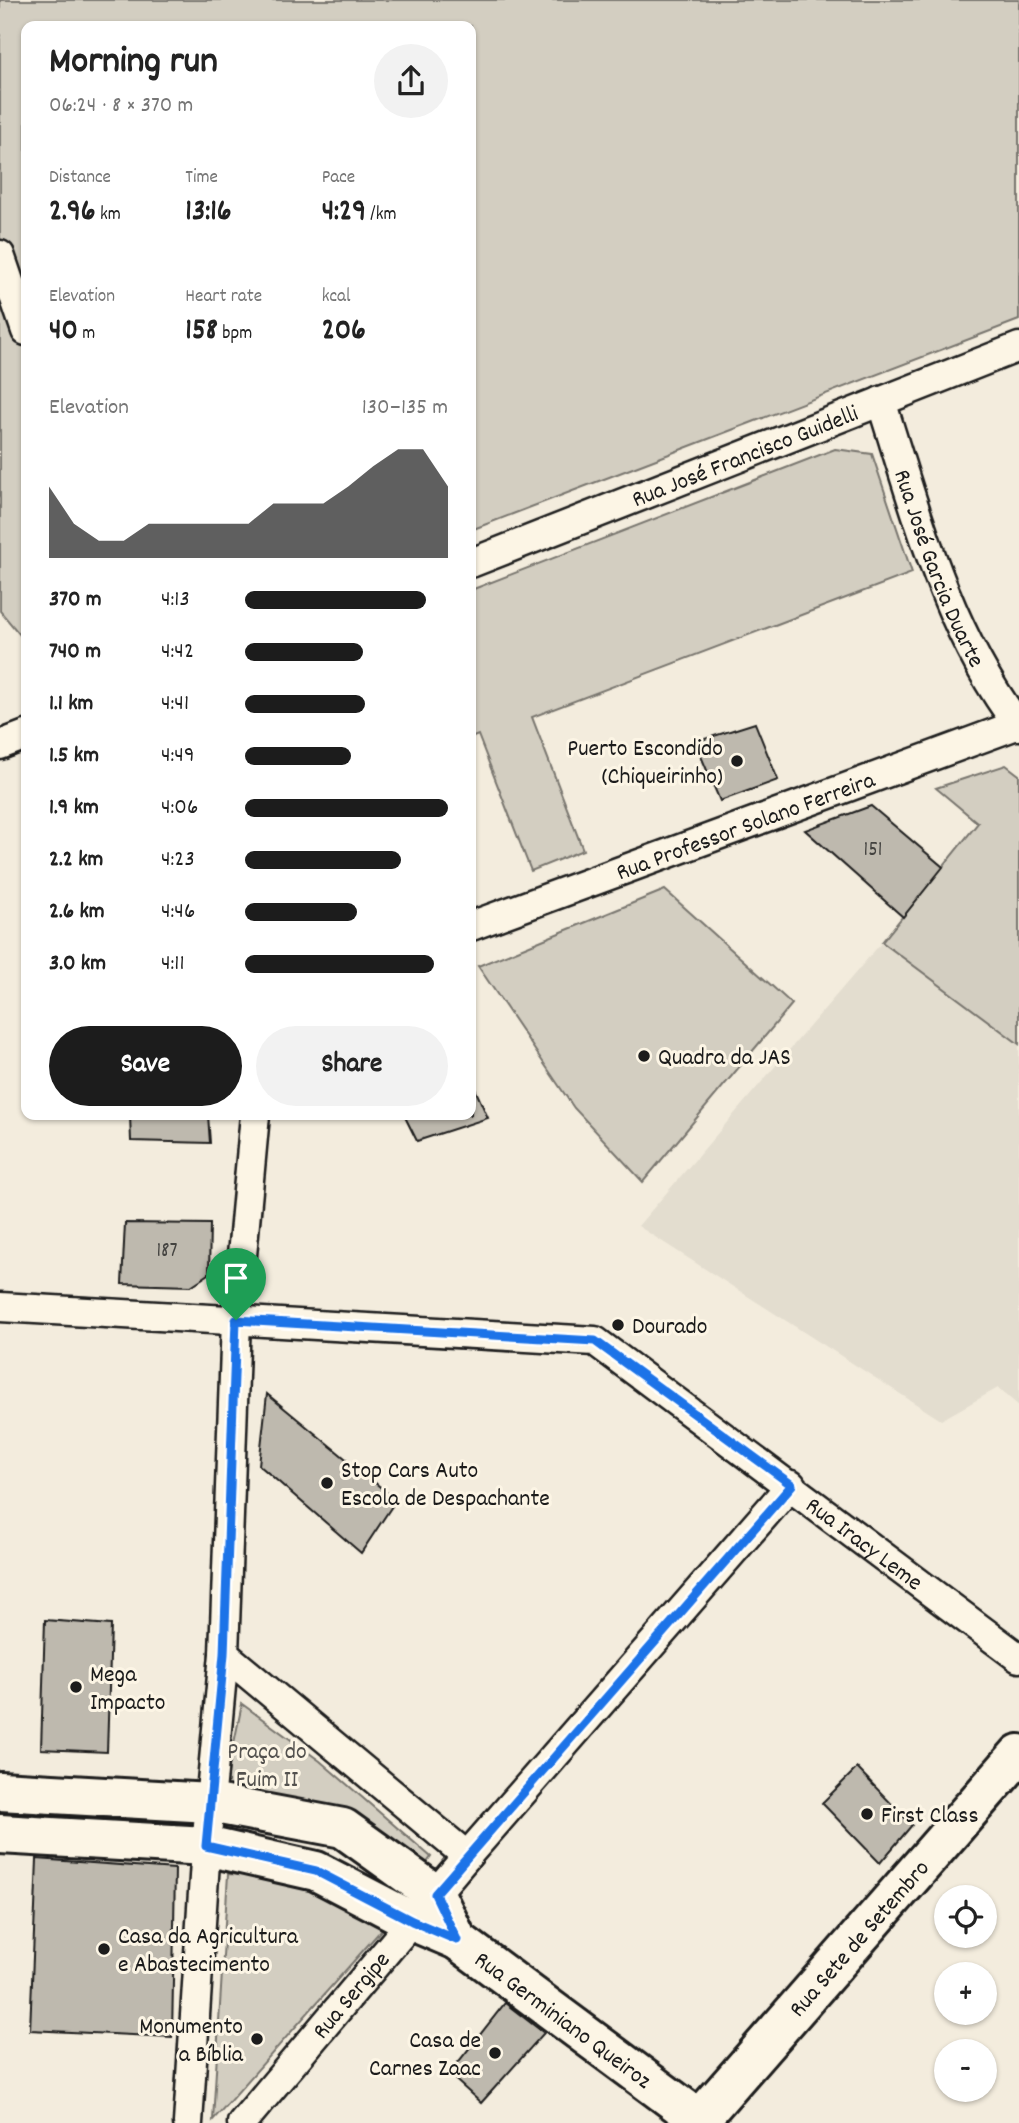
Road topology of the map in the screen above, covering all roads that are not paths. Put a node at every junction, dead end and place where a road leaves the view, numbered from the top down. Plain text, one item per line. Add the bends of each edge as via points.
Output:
1 (0, 256) edge
2 (21, 317) edge
3 (1019, 347) edge
4 (881, 401) junction
5 (476, 561) edge
6 (1019, 725) edge
7 (21, 737) edge
8 (0, 745) edge
9 (476, 924) edge
10 (255, 1120) edge
11 (0, 1307) edge
12 (236, 1320) junction
13 (792, 1485) junction
14 (224, 1654) junction
15 (1019, 1658) edge
16 (1019, 1754) edge
17 (0, 1791) edge
18 (210, 1803) junction
19 (0, 1835) edge
20 (206, 1846) junction
21 (467, 1856) junction
22 (424, 1908) junction
23 (700, 2122) edge
24 (188, 2123) edge
25 (242, 2123) edge

1 - 2 street
3 - 4 street, Rua José Francisco Guidelli
4 - 5 street, Rua José Francisco Guidelli
4 - 6 street, Rua José Garcia Duarte via 951,607 979,664
6 - 9 street, Rua Professor Solano Ferreira
7 - 8 street
10 - 12 street
11 - 12 street, Rua Iracy Leme
12 - 13 street, Rua Iracy Leme via 595,1341
12 - 14 street
13 - 15 street, Rua Iracy Leme
13 - 21 street, Rua Sergipe
14 - 18 street
14 - 21 street
16 - 23 main road, Rua Sete de Setembro
17 - 18 main road
18 - 20 street
18 - 22 main road via 343,1828
19 - 20 main road
20 - 22 main road via 316,1871
20 - 24 street
21 - 22 street, Rua Sergipe
22 - 23 main road, Rua Germiniano Queiroz via 457,1940
22 - 25 street, Rua Sergipe

